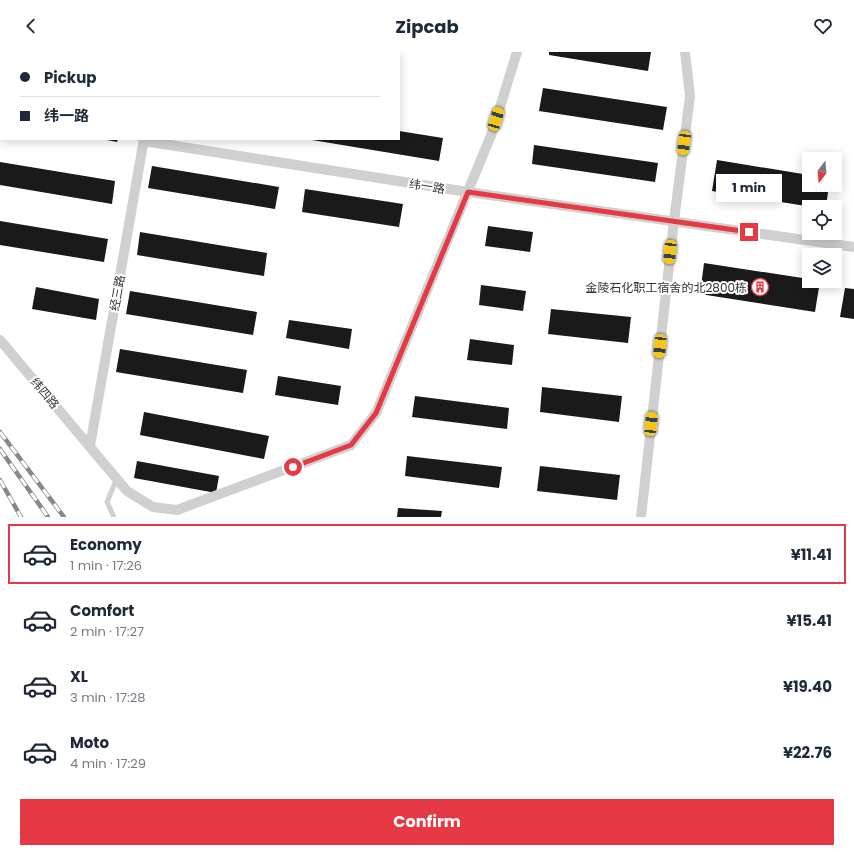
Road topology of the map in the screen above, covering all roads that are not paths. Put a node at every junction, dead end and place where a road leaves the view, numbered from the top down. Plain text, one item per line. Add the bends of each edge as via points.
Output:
1 (517, 52) edge
2 (685, 52) edge
3 (144, 140) edge
4 (468, 192) junction
5 (674, 221) junction
6 (854, 247) edge
7 (0, 340) edge
8 (90, 446) junction
9 (116, 478) junction
10 (114, 517) edge
11 (641, 517) edge

1 - 4 street, 纬四路 via 492,133
2 - 5 street via 690,96
3 - 4 street, 纬一路
3 - 8 street, 经三路
4 - 5 street, 纬一路
4 - 9 street, 纬四路 via 376,413 351,445 177,510 153,507 127,491
5 - 6 street, 纬一路
5 - 11 street
7 - 8 street, 纬四路
8 - 9 street, 纬四路
9 - 10 lane via 107,502

